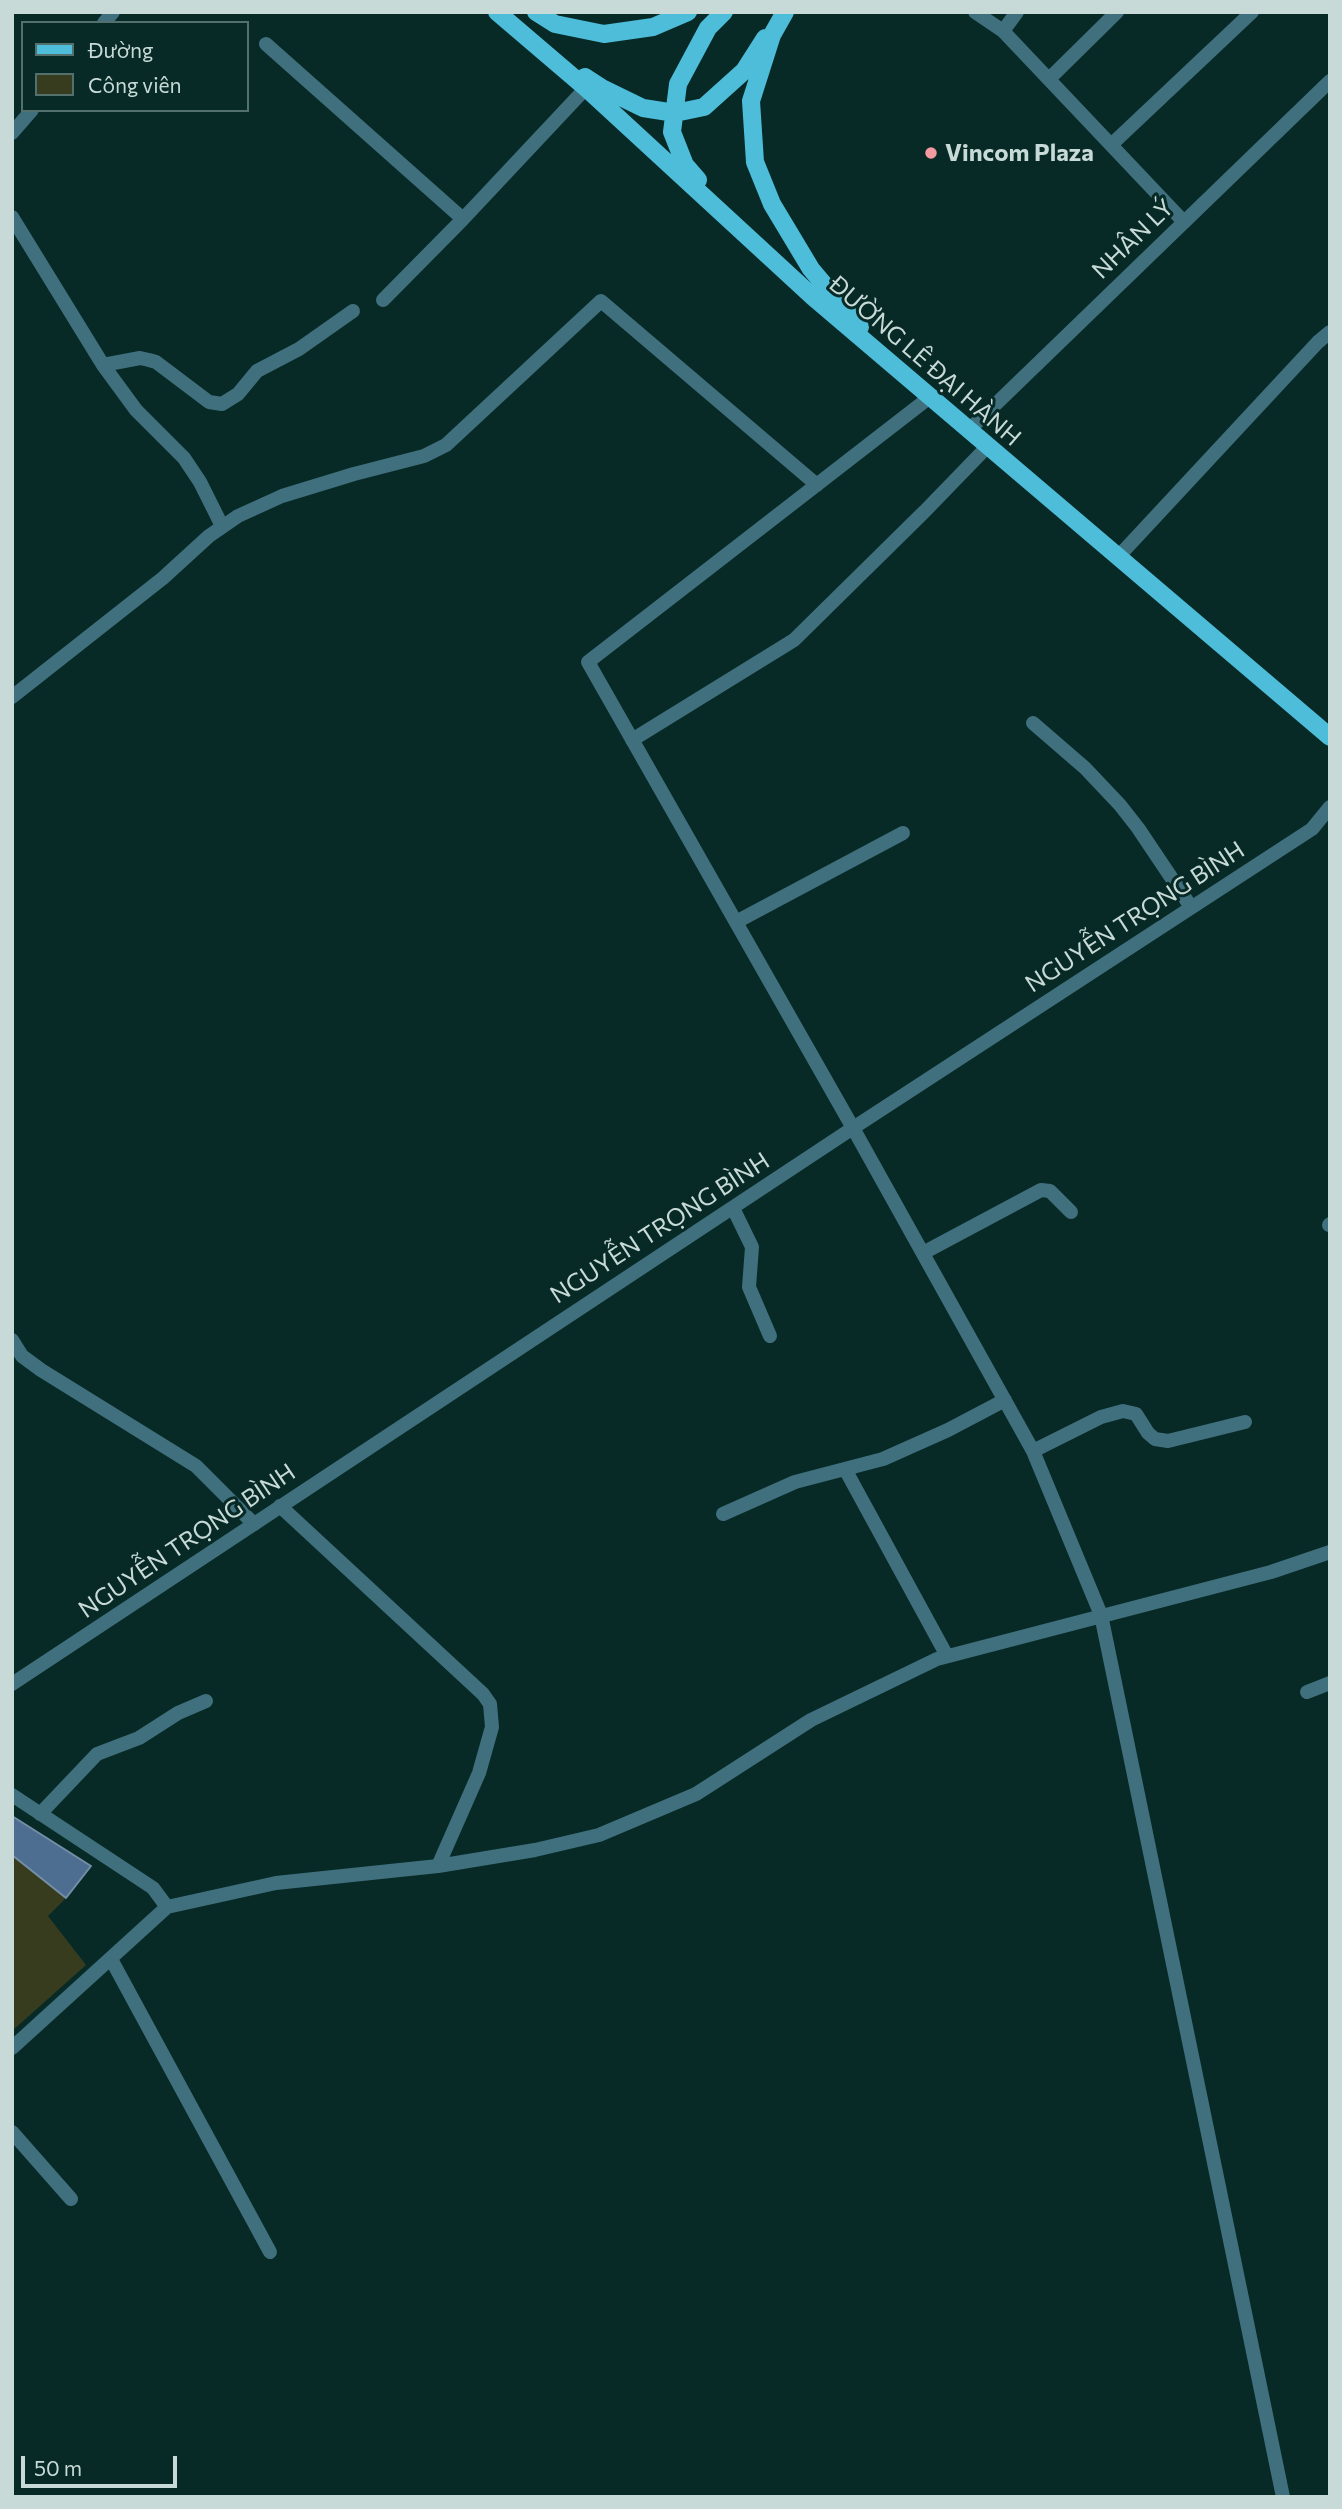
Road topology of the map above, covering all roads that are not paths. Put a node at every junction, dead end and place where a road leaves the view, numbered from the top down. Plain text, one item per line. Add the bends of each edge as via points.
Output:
1 (497, 12) edge
2 (536, 12) edge
3 (688, 12) edge
4 (724, 12) edge
5 (783, 12) edge
6 (975, 12) edge
7 (1017, 12) edge
8 (1117, 12) edge
9 (1252, 12) edge
10 (1003, 31) junction
11 (527, 38) junction
12 (266, 44) dead end
13 (1049, 79) junction
14 (1330, 81) edge
15 (586, 88) junction
16 (30, 112) edge
17 (675, 113) junction
18 (12, 134) edge
19 (1111, 145) junction
20 (12, 217) edge
21 (463, 219) junction
22 (730, 219) junction
23 (1184, 222) junction
24 (383, 300) dead end
25 (353, 311) dead end
26 (1330, 332) edge
27 (103, 365) junction
28 (894, 367) junction
29 (930, 397) junction
30 (969, 430) junction
31 (987, 447) junction
32 (817, 485) junction
33 (222, 526) junction
34 (1118, 557) junction
35 (12, 697) edge
36 (1033, 723) dead end
37 (1330, 737) edge
38 (632, 740) junction
39 (1330, 807) edge
40 (903, 833) dead end
41 (1191, 907) junction
42 (736, 922) junction
43 (853, 1128) junction
44 (733, 1208) junction
45 (1071, 1212) dead end
46 (923, 1253) junction
47 (770, 1336) dead end
48 (12, 1340) edge
49 (1005, 1400) junction
50 (1245, 1422) dead end
51 (1033, 1451) junction
52 (845, 1469) junction
53 (280, 1506) junction
54 (723, 1514) dead end
55 (254, 1524) junction
56 (1330, 1552) edge
57 (1101, 1615) junction
58 (947, 1656) junction
59 (1330, 1683) edge
60 (12, 1684) edge
61 (1307, 1692) dead end
62 (206, 1701) dead end
63 (12, 1796) edge
64 (40, 1814) junction
65 (438, 1866) junction
66 (167, 1907) junction
67 (111, 1959) junction
68 (12, 2049) edge
69 (12, 2132) edge
70 (71, 2199) dead end
71 (270, 2252) dead end
72 (1283, 2497) edge

1 - 11 main road, ĐƯỜNG LÊ ĐẠI HÀNH
2 - 3 main road via 555,24 604,34 653,27
4 - 17 main road via 708,28 678,84
5 - 17 main road via 744,71 704,107
5 - 28 main road via 751,102 755,162 772,204 811,269
6 - 10 street
7 - 10 street
8 - 13 street
9 - 19 street
10 - 13 street
11 - 15 main road, ĐƯỜNG LÊ ĐẠI HÀNH
11 - 17 main road via 601,88 643,108
12 - 21 street
13 - 19 street
14 - 23 street, NHÂN LÝ
15 - 21 street
15 - 22 main road, ĐƯỜNG LÊ ĐẠI HÀNH
16 - 18 street
17 - 22 main road via 672,132 685,165
19 - 23 street
20 - 27 street
21 - 24 street
22 - 28 main road, ĐƯỜNG LÊ ĐẠI HÀNH
23 - 30 street, NHÂN LÝ
25 - 27 street via 299,349 257,371 222,404 209,402 156,362 140,358
26 - 34 street
27 - 33 street via 136,410 188,464
28 - 29 main road, ĐƯỜNG LÊ ĐẠI HÀNH
29 - 30 main road, ĐƯỜNG LÊ ĐẠI HÀNH
29 - 32 street
30 - 31 main road, ĐƯỜNG LÊ ĐẠI HÀNH
31 - 34 main road, ĐƯỜNG LÊ ĐẠI HÀNH
31 - 38 street via 794,640
32 - 33 street via 601,300 446,445 425,456 282,496
32 - 38 street via 588,662
33 - 35 street
34 - 37 main road, ĐƯỜNG LÊ ĐẠI HÀNH
36 - 41 street via 1120,805
38 - 42 street
39 - 41 street, NGUYỄN TRỌNG BÌNH via 1312,829
40 - 42 street
41 - 43 street, NGUYỄN TRỌNG BÌNH
42 - 43 street
43 - 44 street, NGUYỄN TRỌNG BÌNH
43 - 46 street
44 - 47 street via 752,1247 749,1287
44 - 53 street, NGUYỄN TRỌNG BÌNH
45 - 46 street via 1050,1191 1041,1190
46 - 49 street
48 - 55 street via 22,1356 41,1370 196,1466
49 - 51 street
49 - 52 street via 912,1447
50 - 51 street via 1168,1441 1155,1439 1136,1415 1122,1411
51 - 57 street
52 - 54 street via 795,1482
52 - 58 street
53 - 55 street, NGUYỄN TRỌNG BÌNH
53 - 65 street via 489,1704 492,1727 479,1773
55 - 60 street, NGUYỄN TRỌNG BÌNH
56 - 57 street via 1271,1572
57 - 58 street
57 - 72 street
58 - 65 street via 811,1720 696,1794 599,1835
59 - 61 street
62 - 64 street via 139,1738 97,1754
63 - 64 street
64 - 66 street via 153,1888
65 - 66 street via 276,1883
66 - 67 street
67 - 68 street
67 - 71 street
69 - 70 street

